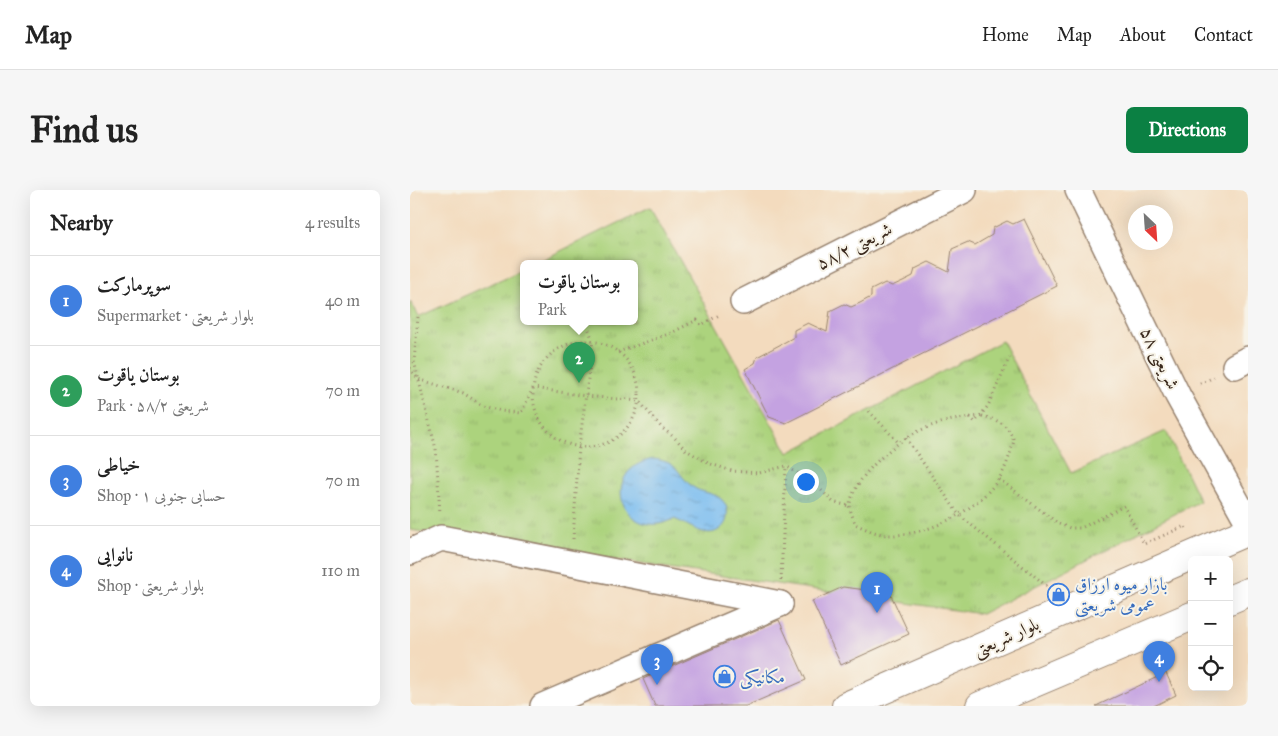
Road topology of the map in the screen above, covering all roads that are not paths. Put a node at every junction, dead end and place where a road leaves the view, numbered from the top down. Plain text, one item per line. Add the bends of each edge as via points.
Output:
1 (964, 190) edge
2 (1078, 190) edge
3 (743, 302) road end
4 (1248, 522) edge
5 (1248, 531) edge
6 (410, 552) edge
7 (1248, 592) edge
8 (1233, 598) edge
9 (1188, 618) edge
10 (543, 706) edge
11 (846, 706) edge
12 (980, 706) edge

1 - 3 street, شریعتی ۵۸/۲
2 - 4 street, شریعتی ۵۸ via 1178,396
5 - 11 main road, بلوار شریعتی
6 - 10 street via 441,538 780,604
7 - 8 main road
9 - 12 main road

